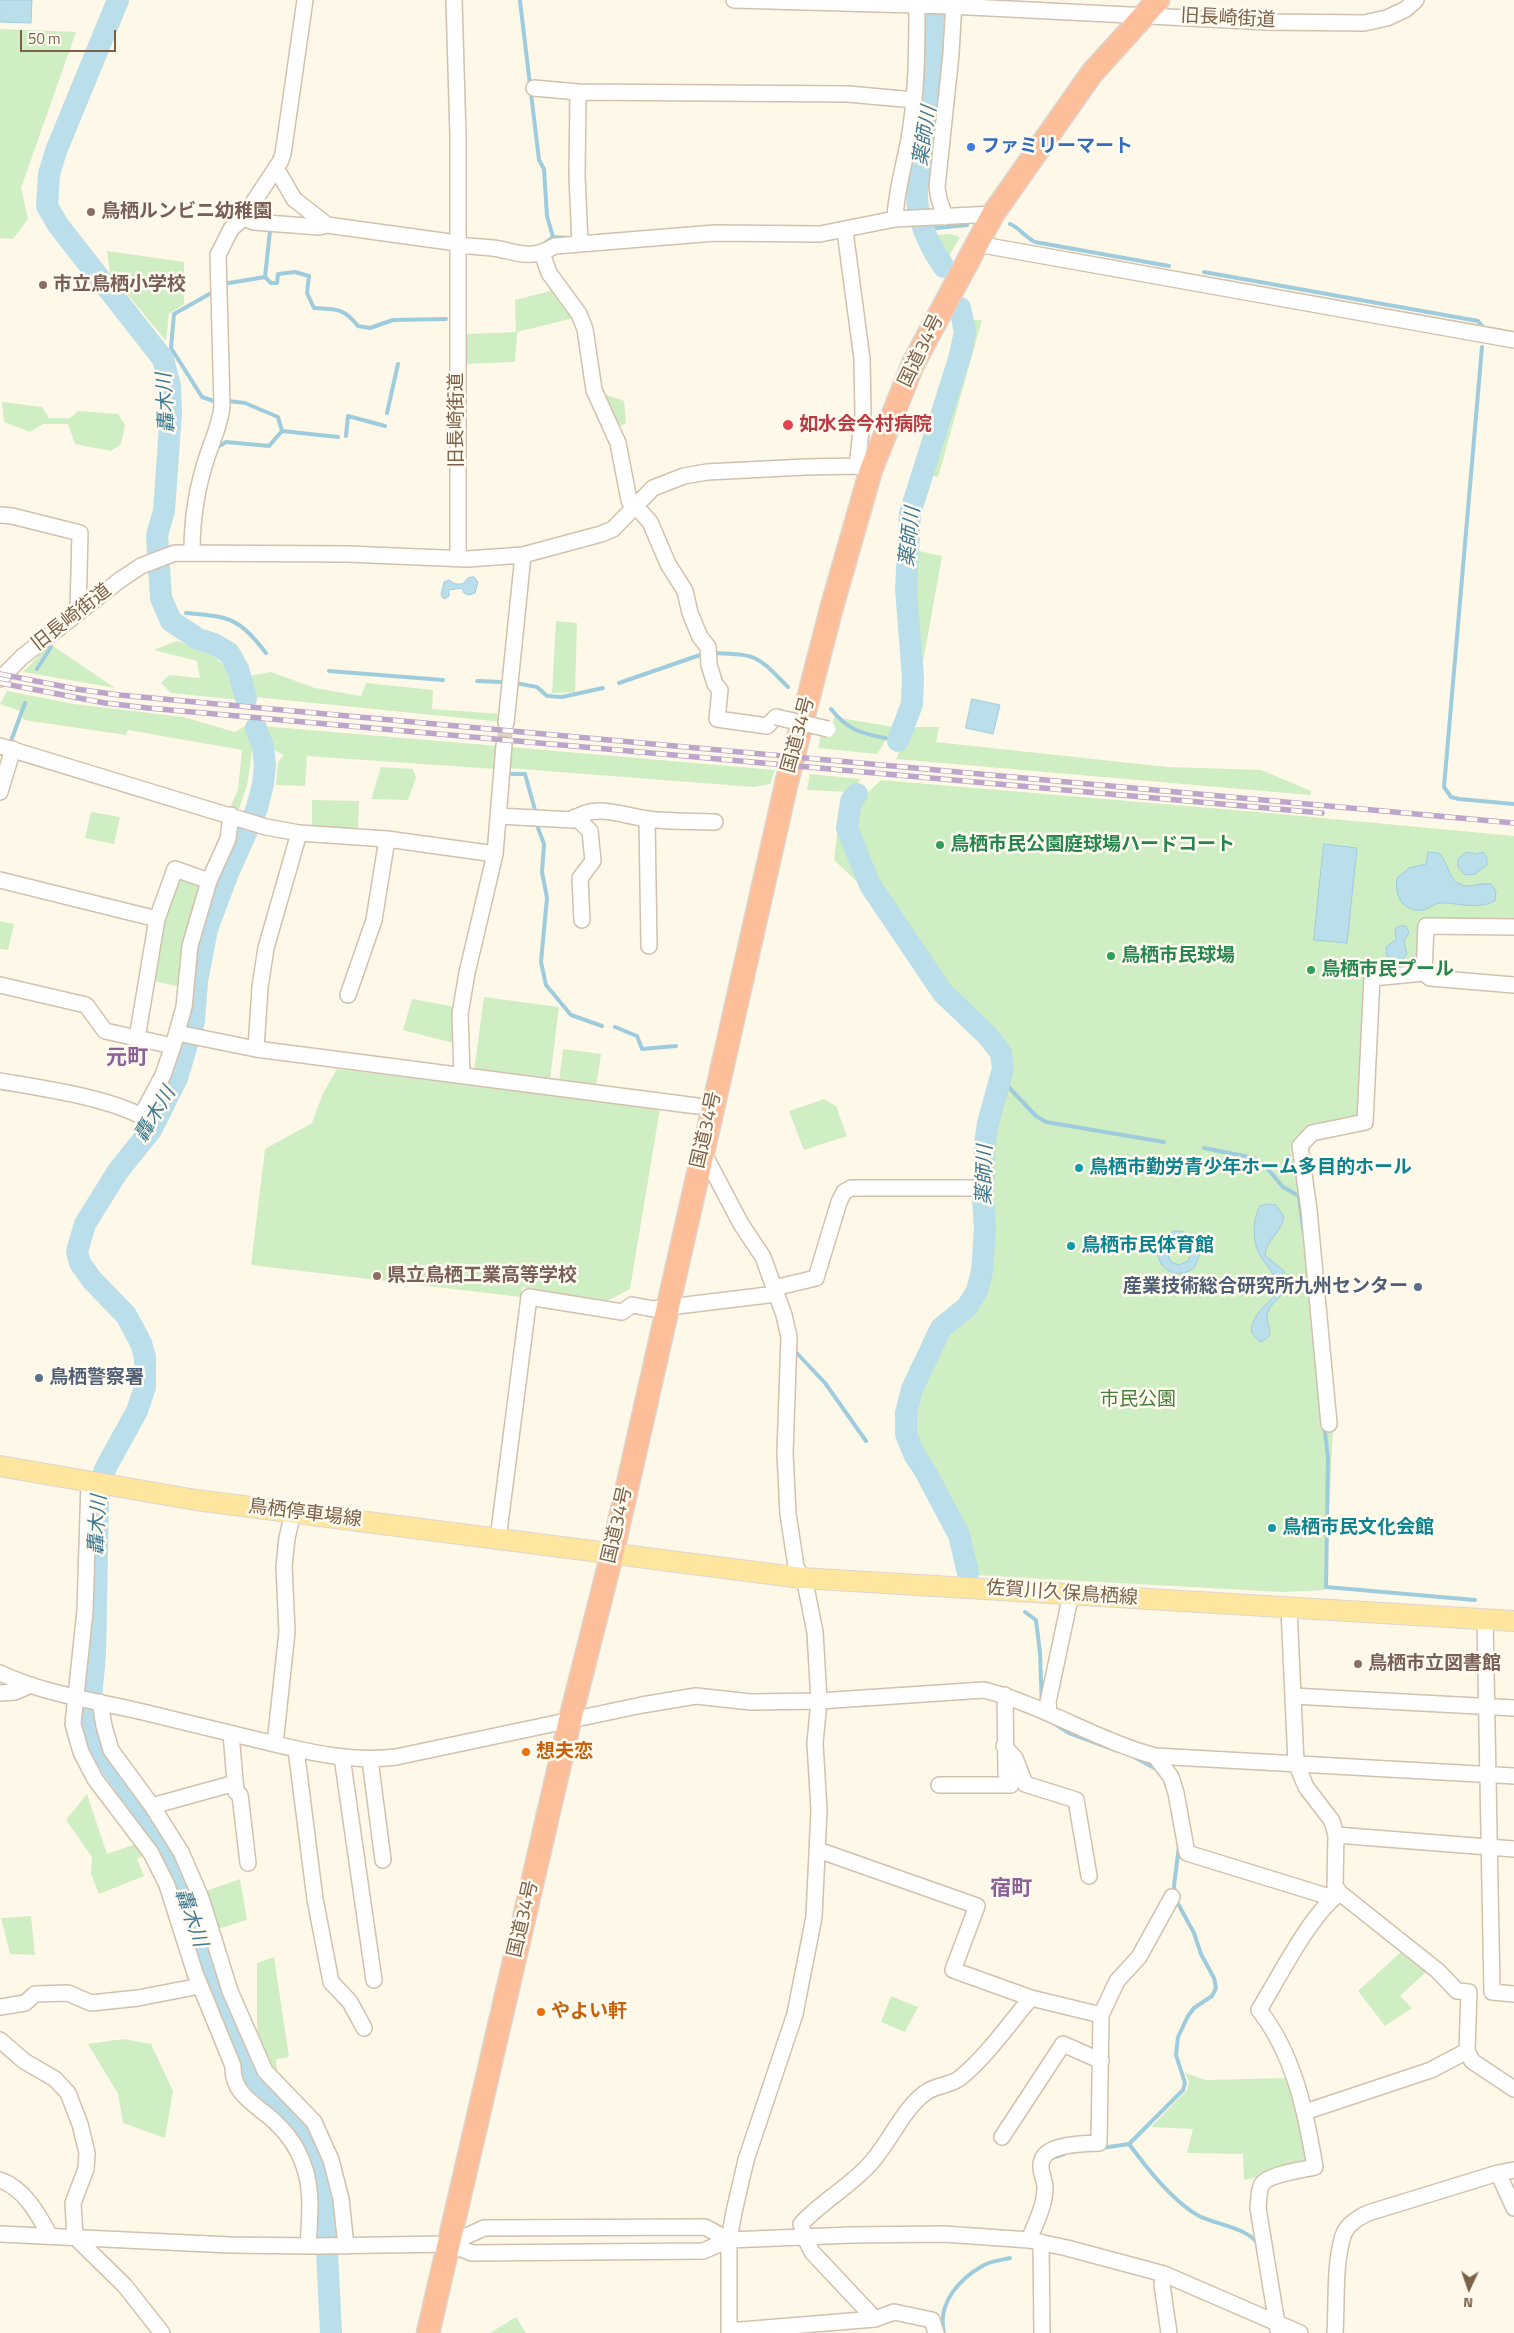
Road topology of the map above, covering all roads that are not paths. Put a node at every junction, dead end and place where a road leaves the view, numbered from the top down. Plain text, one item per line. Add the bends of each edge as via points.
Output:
1 (305, 0) edge
2 (454, 0) edge
3 (734, 0) edge
4 (1416, 0) edge
5 (920, 3) edge
6 (953, 4) edge
7 (1105, 7) edge
8 (1150, 7) edge
9 (534, 88) dead end
10 (578, 92) junction
11 (914, 100) junction
12 (276, 168) junction
13 (993, 214) junction
14 (945, 217) junction
15 (243, 218) junction
16 (899, 219) junction
17 (327, 225) junction
18 (845, 231) junction
19 (457, 244) junction
20 (580, 244) junction
21 (977, 244) junction
22 (542, 253) junction
23 (1514, 340) edge
24 (864, 468) junction
25 (632, 507) junction
26 (0, 515) edge
27 (192, 551) junction
28 (523, 556) junction
29 (458, 557) junction
30 (78, 612) junction
31 (3, 670) edge
32 (506, 724) tunnel mouth
33 (828, 729) dead end
34 (504, 745) tunnel mouth
35 (7, 748) edge
36 (0, 792) edge
37 (231, 815) junction
38 (498, 816) junction
39 (575, 817) junction
40 (647, 819) junction
41 (715, 822) dead end
42 (299, 833) junction
43 (387, 839) junction
44 (495, 854) junction
45 (0, 880) edge
46 (208, 881) junction
47 (157, 919) junction
48 (582, 920) dead end
49 (1514, 927) edge
50 (649, 946) dead end
51 (1424, 974) junction
52 (0, 985) edge
53 (1514, 985) edge
54 (348, 996) dead end
55 (137, 1038) junction
56 (175, 1039) junction
57 (256, 1049) junction
58 (462, 1075) junction
59 (0, 1080) edge
60 (697, 1106) dead end
61 (702, 1150) junction
62 (975, 1188) dead end
63 (775, 1291) junction
64 (667, 1306) junction
65 (1329, 1424) dead end
66 (0, 1466) edge
67 (89, 1482) junction
68 (293, 1512) junction
69 (498, 1539) junction
70 (612, 1554) junction
71 (802, 1578) junction
72 (1071, 1594) junction
73 (1289, 1609) junction
74 (1485, 1620) junction
75 (1514, 1622) edge
76 (0, 1673) edge
77 (31, 1685) junction
78 (0, 1693) edge
79 (1005, 1695) junction
80 (74, 1696) junction
81 (1293, 1696) junction
82 (98, 1701) junction
83 (819, 1701) junction
84 (1487, 1706) junction
85 (1514, 1708) edge
86 (1049, 1713) junction
87 (570, 1720) junction
88 (231, 1734) junction
89 (276, 1744) junction
90 (1004, 1746) junction
91 (296, 1749) junction
92 (1155, 1756) junction
93 (342, 1757) junction
94 (370, 1760) junction
95 (1296, 1763) junction
96 (1488, 1775) junction
97 (1514, 1776) edge
98 (235, 1784) junction
99 (939, 1785) dead end
100 (152, 1806) junction
101 (1336, 1835) junction
102 (1489, 1848) junction
103 (1514, 1849) edge
104 (818, 1850) junction
105 (383, 1860) dead end
106 (248, 1863) dead end
107 (1089, 1876) dead end
108 (1337, 1896) junction
109 (1172, 1897) dead end
110 (374, 1980) dead end
111 (200, 1986) junction
112 (1469, 1992) junction
113 (1492, 1992) junction
114 (1514, 1994) edge
115 (1031, 1998) junction
116 (0, 2007) edge
117 (1101, 2015) junction
118 (364, 2028) dead end
119 (0, 2040) edge
120 (1467, 2052) junction
121 (1101, 2061) junction
122 (1514, 2089) edge
123 (1306, 2112) junction
124 (1002, 2137) dead end
125 (1514, 2170) edge
126 (1498, 2173) junction
127 (0, 2180) edge
128 (1514, 2208) edge
129 (0, 2234) edge
130 (50, 2236) junction
131 (75, 2237) junction
132 (805, 2238) junction
133 (729, 2240) junction
134 (1035, 2241) junction
135 (449, 2244) junction
136 (311, 2246) junction
137 (343, 2246) junction
138 (1164, 2274) junction
139 (875, 2319) junction
140 (1277, 2327) edge
141 (729, 2332) edge
142 (162, 2333) edge
143 (428, 2333) edge
144 (936, 2333) edge
145 (1042, 2333) edge
146 (1169, 2333) edge
147 (1300, 2333) edge
148 (1335, 2333) edge

1 - 12 street via 283,154
2 - 19 street, 旧長崎街道
3 - 5 street, 旧長崎街道
4 - 8 street, 旧長崎街道 via 1387,18 1364,23 1268,22
5 - 6 street, 旧長崎街道
5 - 11 street
6 - 7 street, 旧長崎街道
6 - 14 street via 937,186
7 - 8 street, 旧長崎街道
8 - 13 highway, 国道34号 via 1092,73
9 - 10 street
10 - 11 street via 848,94
10 - 20 street
11 - 16 street
12 - 15 street
12 - 17 street via 294,199
13 - 14 street
13 - 21 highway, 国道34号
14 - 16 street
15 - 17 street via 254,222
15 - 27 street via 231,229 217,261 222,406 220,425 198,490
16 - 18 street
17 - 19 street
18 - 20 street via 820,234 714,233
18 - 24 street via 862,359
19 - 22 street via 526,256
19 - 29 street, 旧長崎街道
20 - 22 street via 555,246
21 - 23 street
21 - 24 highway, 国道34号 via 913,364
22 - 25 street via 549,273 579,314 585,329 594,390 618,443
24 - 25 street via 692,474 653,488
24 - 61 highway, 国道34号 via 787,781
25 - 28 street via 613,529
25 - 33 street, bridge via 642,512 650,522 668,564 685,591 700,637 708,647 709,665 720,690 717,719 767,726 776,717
26 - 30 street via 80,533
27 - 29 street
27 - 30 street, 旧長崎街道 via 148,562
28 - 29 street
28 - 32 street
30 - 31 street, 旧長崎街道
34 - 38 street
35 - 36 street
35 - 37 street
37 - 42 street
37 - 46 street via 228,839
38 - 39 street via 572,820
38 - 44 street
39 - 40 street via 581,812 615,811
39 - 48 street via 590,831 593,861 580,878
40 - 41 street
40 - 50 street
42 - 43 street
42 - 57 street via 266,948
43 - 44 street
43 - 54 street via 374,920
44 - 58 street via 460,1014
45 - 47 street
46 - 47 street via 175,869
46 - 56 street via 190,946 184,1007
47 - 55 street
49 - 51 street via 1426,926
51 - 53 street via 1430,978
51 - 65 street via 1372,978 1365,1122 1312,1133 1300,1146
52 - 55 street via 86,1005 105,1031
55 - 56 street
56 - 57 street via 208,1040
56 - 59 street via 163,1075 141,1116 76,1096
57 - 58 street
58 - 60 street
61 - 63 street via 741,1224 757,1244
61 - 64 highway, 国道34号
62 - 63 street via 850,1188 839,1202 816,1278
63 - 64 street via 705,1304
63 - 71 street via 789,1337 785,1453 796,1566
64 - 69 street via 654,1309 632,1305 622,1312 529,1296
64 - 70 highway, 国道34号
66 - 67 main road, 鳥栖停車場線
67 - 68 main road, 鳥栖停車場線
67 - 80 street via 84,1610
68 - 69 main road, 鳥栖停車場線
68 - 89 street via 284,1566 288,1632
69 - 70 main road, 鳥栖停車場線
70 - 71 main road, 佐賀川久保鳥栖線
70 - 87 highway, 国道34号
71 - 72 main road, 佐賀川久保鳥栖線
71 - 83 street via 815,1632
72 - 73 main road, 佐賀川久保鳥栖線
72 - 86 street via 1048,1702
73 - 74 main road, 佐賀川久保鳥栖線
73 - 81 street
74 - 75 main road, 佐賀川久保鳥栖線
74 - 84 street
76 - 77 street
77 - 78 street via 15,1692
77 - 80 street
79 - 83 street via 984,1690
79 - 86 street
79 - 90 street
80 - 82 street
80 - 111 street via 73,1724 81,1752 95,1779 151,1853 167,1885
81 - 84 street
81 - 95 street
82 - 88 street
82 - 100 street via 112,1750
83 - 87 street via 751,1702 696,1696
83 - 104 street via 815,1743
84 - 85 street
84 - 96 street
86 - 92 street via 1123,1747
87 - 94 street
87 - 135 highway, 国道34号
88 - 89 street
88 - 98 street
89 - 91 street
90 - 99 street via 1006,1773 1011,1785
90 - 107 street via 1015,1758 1025,1784 1076,1800
91 - 93 street
91 - 118 street via 315,1899 330,1982 350,2002
92 - 95 street
92 - 108 street via 1171,1777 1187,1852
93 - 94 street
93 - 110 street
94 - 105 street
95 - 96 street
95 - 101 street via 1306,1787 1332,1821
96 - 97 street
96 - 102 street
98 - 100 street
98 - 106 street via 240,1795
100 - 137 street via 181,1852 198,1890 230,1991 265,2071 314,2122 332,2160 341,2199
101 - 102 street
101 - 108 street
102 - 103 street
102 - 113 street
104 - 115 street via 977,1906 953,1970
104 - 133 street via 814,1917 795,2014 746,2160
108 - 112 street via 1438,1971 1456,1991
108 - 123 street via 1304,1936 1259,2010 1282,2046
109 - 117 street via 1139,1957 1117,1982
111 - 116 street via 91,2003 68,1993 35,1994 25,2003
111 - 136 street via 233,2066 232,2077 240,2093 274,2120 299,2153 310,2188
112 - 113 street
112 - 120 street
113 - 114 street
115 - 117 street
115 - 132 street via 969,2070 958,2079 926,2092 913,2104 870,2164 810,2213 801,2224
117 - 121 street
119 - 131 street via 24,2061 55,2079 68,2093 88,2153 86,2170 73,2203
120 - 122 street via 1472,2061
120 - 123 street via 1431,2070
121 - 124 street via 1063,2044
121 - 134 street via 1099,2143 1054,2149 1044,2155 1041,2165 1045,2188
123 - 140 street via 1315,2167 1271,2177 1262,2184 1259,2192 1258,2208
125 - 126 street
126 - 128 street
126 - 148 street via 1368,2213 1355,2220 1344,2235
127 - 130 street via 18,2190 39,2215
129 - 130 street
130 - 131 street
131 - 136 street
131 - 142 street via 125,2286
132 - 133 street
132 - 134 street via 851,2234 944,2234
132 - 139 street via 812,2252
133 - 135 street via 703,2251 472,2253
133 - 135 street via 705,2227 484,2228
133 - 141 street
134 - 138 street
134 - 145 street
135 - 137 street
135 - 143 highway, 国道34号
136 - 137 street
138 - 140 street
138 - 146 street via 1162,2285
139 - 141 street
139 - 144 street via 894,2312 932,2320
140 - 147 street

